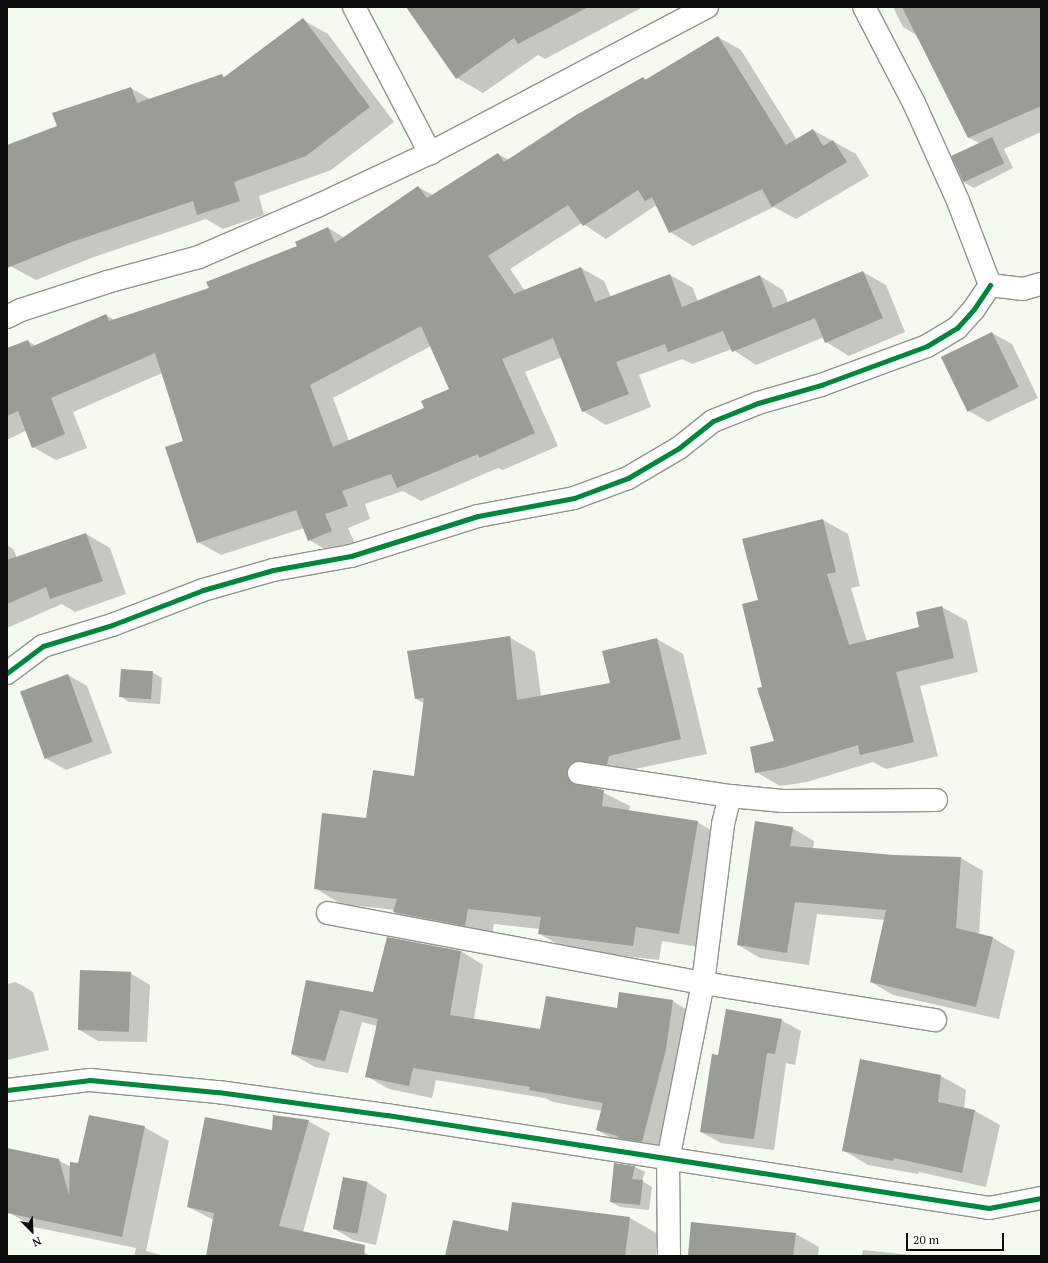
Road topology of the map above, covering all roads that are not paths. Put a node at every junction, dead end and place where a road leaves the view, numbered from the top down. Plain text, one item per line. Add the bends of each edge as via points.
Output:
1 (354, 7) edge
2 (706, 7) edge
3 (864, 7) edge
4 (430, 153) junction
5 (1041, 284) edge
6 (990, 285) junction
7 (7, 317) edge
8 (7, 673) edge
9 (579, 773) dead end
10 (730, 796) junction
11 (936, 800) dead end
12 (328, 913) dead end
13 (703, 983) junction
14 (935, 1020) dead end
15 (7, 1090) edge
16 (668, 1160) junction
17 (1041, 1198) edge
18 (669, 1256) edge

1 - 4 street
2 - 4 street
3 - 6 street via 914,103 955,194
4 - 7 street via 200,257 107,282
5 - 6 street via 1023,289
6 - 8 street via 957,328 927,346 821,385 758,403 713,421 679,448 628,478 574,498 478,516 351,556 273,570 203,590 112,625 43,646
9 - 10 street
10 - 11 street via 783,800
10 - 13 street
12 - 13 street
13 - 14 street
13 - 16 street
15 - 16 street via 90,1080 218,1092 387,1115
16 - 17 street via 989,1208
16 - 18 street

